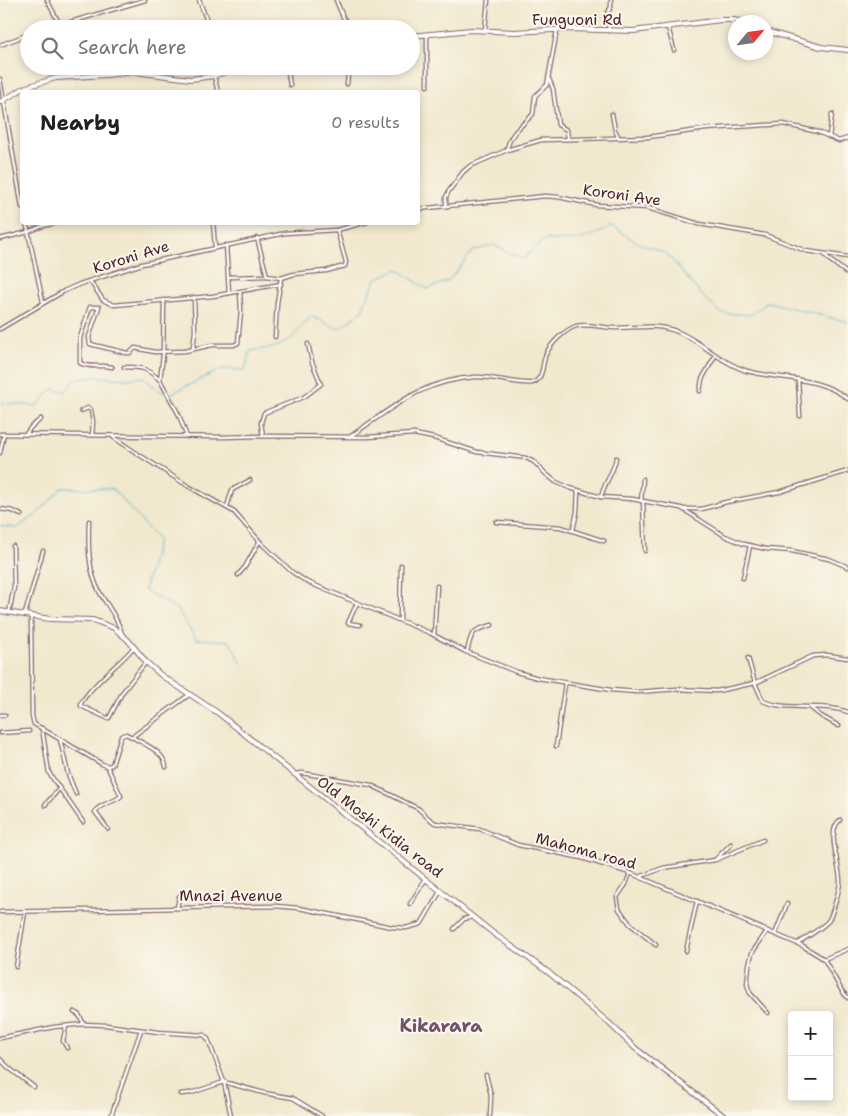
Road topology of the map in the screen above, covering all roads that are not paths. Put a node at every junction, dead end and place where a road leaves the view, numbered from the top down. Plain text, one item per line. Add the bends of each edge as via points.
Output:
1 (47, 0) edge
2 (144, 0) edge
3 (199, 0) edge
4 (336, 0) edge
5 (488, 0) edge
6 (611, 0) edge
7 (57, 20) edge
8 (77, 20) edge
9 (206, 20) edge
10 (345, 20) edge
11 (728, 20) edge
12 (668, 27) junction
13 (485, 30) junction
14 (558, 30) junction
15 (609, 31) junction
16 (773, 33) edge
17 (427, 34) junction
18 (420, 35) edge
19 (20, 37) edge
20 (0, 45) edge
21 (674, 50) dead end
22 (848, 50) edge
23 (106, 75) edge
24 (155, 75) edge
25 (288, 75) edge
26 (348, 75) edge
27 (214, 76) joint
28 (548, 77) junction
29 (0, 79) edge
30 (347, 84) dead end
31 (290, 85) dead end
32 (427, 86) dead end
33 (20, 90) edge
34 (21, 90) edge
35 (218, 90) edge
36 (2, 101) edge
37 (612, 114) dead end
38 (832, 114) dead end
39 (829, 137) junction
40 (568, 138) junction
41 (619, 138) junction
42 (848, 138) edge
43 (507, 150) junction
44 (20, 196) edge
45 (446, 206) junction
46 (420, 209) edge
47 (27, 225) edge
48 (47, 225) edge
49 (213, 225) edge
50 (356, 225) edge
51 (337, 230) junction
52 (28, 232) junction
53 (257, 238) junction
54 (0, 239) edge
55 (226, 245) junction
56 (216, 247) junction
57 (824, 254) junction
58 (848, 257) edge
59 (848, 274) edge
60 (267, 276) junction
61 (229, 277) junction
62 (282, 278) junction
63 (90, 281) junction
64 (281, 284) junction
65 (240, 292) junction
66 (229, 293) junction
67 (194, 297) junction
68 (164, 300) junction
69 (44, 302) junction
70 (0, 329) edge
71 (275, 337) dead end
72 (308, 344) dead end
73 (193, 349) junction
74 (163, 351) junction
75 (715, 356) junction
76 (112, 366) dead end
77 (124, 367) dead end
78 (798, 379) junction
79 (160, 380) junction
80 (700, 391) dead end
81 (848, 398) edge
82 (81, 411) dead end
83 (800, 416) dead end
84 (41, 419) dead end
85 (0, 434) edge
86 (4, 434) junction
87 (26, 434) junction
88 (92, 435) junction
89 (113, 436) junction
90 (263, 436) junction
91 (350, 436) junction
92 (187, 437) junction
93 (0, 452) edge
94 (616, 458) dead end
95 (848, 471) edge
96 (250, 480) dead end
97 (643, 480) dead end
98 (578, 490) junction
99 (601, 497) junction
100 (642, 502) junction
101 (227, 507) junction
102 (681, 508) junction
103 (0, 509) edge
104 (21, 515) dead end
105 (89, 521) dead end
106 (496, 522) dead end
107 (573, 531) junction
108 (604, 541) dead end
109 (259, 542) junction
110 (13, 546) dead end
111 (750, 546) junction
112 (43, 551) dead end
113 (646, 551) dead end
114 (401, 564) dead end
115 (848, 567) edge
116 (238, 574) dead end
117 (743, 578) dead end
118 (436, 586) dead end
119 (357, 603) junction
120 (0, 611) edge
121 (9, 613) junction
122 (24, 616) junction
123 (31, 617) junction
124 (400, 620) junction
125 (360, 625) dead end
126 (492, 625) dead end
127 (122, 634) junction
128 (434, 635) junction
129 (134, 647) junction
130 (467, 652) junction
131 (748, 658) dead end
132 (848, 658) edge
133 (146, 662) junction
134 (565, 683) junction
135 (755, 684) junction
136 (190, 694) junction
137 (811, 708) junction
138 (848, 712) edge
139 (0, 715) edge
140 (6, 716) dead end
141 (839, 726) dead end
142 (42, 728) junction
143 (29, 731) dead end
144 (0, 733) edge
145 (132, 736) junction
146 (60, 739) junction
147 (556, 746) dead end
148 (107, 766) junction
149 (166, 767) dead end
150 (295, 774) junction
151 (59, 789) junction
152 (76, 794) dead end
153 (45, 804) dead end
154 (840, 820) dead end
155 (83, 822) dead end
156 (108, 829) dead end
157 (763, 840) dead end
158 (731, 844) dead end
159 (715, 860) junction
160 (630, 873) junction
161 (640, 876) junction
162 (426, 878) junction
163 (441, 890) junction
164 (181, 894) dead end
165 (697, 901) junction
166 (410, 904) dead end
167 (787, 904) dead end
168 (177, 908) junction
169 (0, 912) edge
170 (25, 912) junction
171 (474, 917) junction
172 (454, 929) dead end
173 (767, 931) junction
174 (775, 934) junction
175 (798, 944) junction
176 (656, 945) dead end
177 (848, 949) edge
178 (686, 951) dead end
179 (824, 958) junction
180 (16, 967) dead end
181 (848, 998) edge
182 (74, 1012) dead end
183 (768, 1013) dead end
184 (84, 1024) junction
185 (66, 1026) junction
186 (140, 1030) junction
187 (0, 1038) edge
188 (67, 1048) dead end
189 (0, 1059) edge
190 (486, 1074) dead end
191 (224, 1082) junction
192 (34, 1087) dead end
193 (181, 1094) dead end
194 (110, 1116) edge
195 (231, 1116) edge
196 (322, 1116) edge
197 (490, 1116) edge
198 (724, 1116) edge

1 - 7 street
2 - 8 street
3 - 9 street
4 - 10 street
5 - 13 street
6 - 15 street via 607,14
11 - 12 street, Funguoni Rd
12 - 15 street, Funguoni Rd
12 - 21 street
13 - 14 street, Funguoni Rd
13 - 17 street, Funguoni Rd
14 - 15 street, Funguoni Rd
14 - 28 street
16 - 22 street via 821,47
17 - 18 street, Funguoni Rd
17 - 32 street
19 - 20 street
23 - 34 street via 64,77
24 - 27 street via 182,79
25 - 31 street
26 - 30 street
27 - 35 street
28 - 40 street via 558,125 568,131
28 - 43 street via 546,87 534,97 533,115 513,133
29 - 36 street
33 - 36 street
36 - 44 street
37 - 41 street
38 - 39 street
39 - 41 street via 783,124
39 - 42 street via 841,142
40 - 41 street
40 - 43 street via 534,141
43 - 45 street via 468,167 448,192
45 - 46 street, Koroni Ave
45 - 57 street, Koroni Ave via 552,196 590,204 639,207 699,224 758,233
47 - 52 street
48 - 52 street
49 - 56 street
50 - 51 street, Koroni Ave
51 - 53 street, Koroni Ave
51 - 62 street via 345,266
52 - 54 street
52 - 69 street
53 - 55 street, Koroni Ave
53 - 60 street
55 - 56 street, Koroni Ave
55 - 61 street
56 - 63 street, Koroni Ave via 142,264
57 - 58 street, Koroni Ave
57 - 59 street
60 - 61 street
60 - 62 street
61 - 66 street
62 - 64 street
63 - 68 street via 103,300 114,305
63 - 69 street, Koroni Ave
64 - 65 street
64 - 71 street
65 - 66 street
65 - 73 street via 238,344
66 - 67 street
67 - 68 street
67 - 73 street
68 - 74 street
69 - 70 street, Koroni Ave
72 - 90 street via 321,384 304,397 264,413 261,422
73 - 74 street
74 - 76 street via 135,348 130,353 89,344 99,307 91,307 80,338 80,363 90,367
74 - 79 street
75 - 78 street via 746,370
75 - 80 street via 702,379
75 - 91 street via 678,332 657,327 577,326 552,344 535,381 527,383 477,377 439,383 408,396
77 - 79 street via 144,368
78 - 81 street via 824,385
78 - 83 street
79 - 92 street
82 - 88 street via 91,410
84 - 87 street
85 - 86 street
86 - 87 street
86 - 93 street
87 - 88 street
88 - 89 street
89 - 92 street
89 - 101 street via 188,486
90 - 91 street
90 - 92 street
91 - 98 street via 414,434 477,452 526,458 556,482
94 - 99 street
95 - 102 street via 779,492 702,509
96 - 101 street via 232,490
97 - 100 street
98 - 99 street
98 - 107 street
99 - 100 street
100 - 102 street
100 - 113 street
101 - 109 street via 238,515
102 - 111 street via 725,536
103 - 104 street
105 - 127 street via 90,562 97,585 117,618
106 - 107 street via 561,527
107 - 108 street
109 - 116 street
109 - 119 street via 307,582
110 - 121 street via 14,587
111 - 115 street via 792,551
111 - 117 street
112 - 122 street
114 - 124 street
118 - 128 street
119 - 124 street
119 - 125 street via 348,623
120 - 121 street, Old Moshi Kidia road
121 - 122 street, Old Moshi Kidia road
122 - 123 street, Old Moshi Kidia road
123 - 127 street, Old Moshi Kidia road via 99,621
123 - 142 street via 32,716 34,724
124 - 128 street
126 - 130 street via 472,632
127 - 129 street, Old Moshi Kidia road
128 - 130 street
129 - 133 street, Old Moshi Kidia road
129 - 133 street via 89,690 81,706 109,718 122,693
130 - 134 street via 528,676
131 - 135 street
132 - 135 street via 813,656
133 - 136 street, Old Moshi Kidia road
134 - 135 street via 637,692 717,691
134 - 147 street
135 - 137 street via 761,700
136 - 145 street
136 - 150 street, Old Moshi Kidia road
137 - 138 street
137 - 141 street
139 - 140 street
142 - 146 street
142 - 151 street via 47,766
143 - 144 street
145 - 148 street via 121,736 112,765
145 - 149 street via 160,754 166,761
146 - 148 street
146 - 152 street
148 - 156 street via 121,796 95,812
150 - 160 street, Mahoma road via 371,785 419,809 436,823 480,829 518,845 582,858
150 - 162 street, Old Moshi Kidia road
151 - 153 street
151 - 155 street
154 - 175 street via 834,826 833,835 840,883 830,918
157 - 159 street
158 - 159 street
159 - 161 street via 663,868
160 - 161 street, Mahoma road
160 - 176 street via 618,897 618,909 630,924
161 - 165 street, Mahoma road
162 - 163 street, Old Moshi Kidia road
162 - 166 street
163 - 168 street, Mnazi Avenue via 421,924 406,928 291,907
163 - 171 street, Old Moshi Kidia road
164 - 168 street
165 - 173 street, Mahoma road
165 - 178 street
167 - 174 street
168 - 170 street, Mnazi Avenue
169 - 170 street, Mnazi Avenue
170 - 180 street
171 - 172 street via 464,919
171 - 198 street, Old Moshi Kidia road via 548,972 635,1048
173 - 174 street, Mahoma road
173 - 183 street via 752,953 747,984 750,993
174 - 175 street, Mahoma road
175 - 179 street, Mahoma road
177 - 179 street
179 - 181 street
182 - 184 street
184 - 185 street
184 - 186 street
185 - 187 street
185 - 188 street via 63,1041
186 - 191 street via 206,1036
186 - 194 street
189 - 192 street
190 - 197 street
191 - 193 street via 191,1094
191 - 195 street
191 - 196 street via 293,1098

